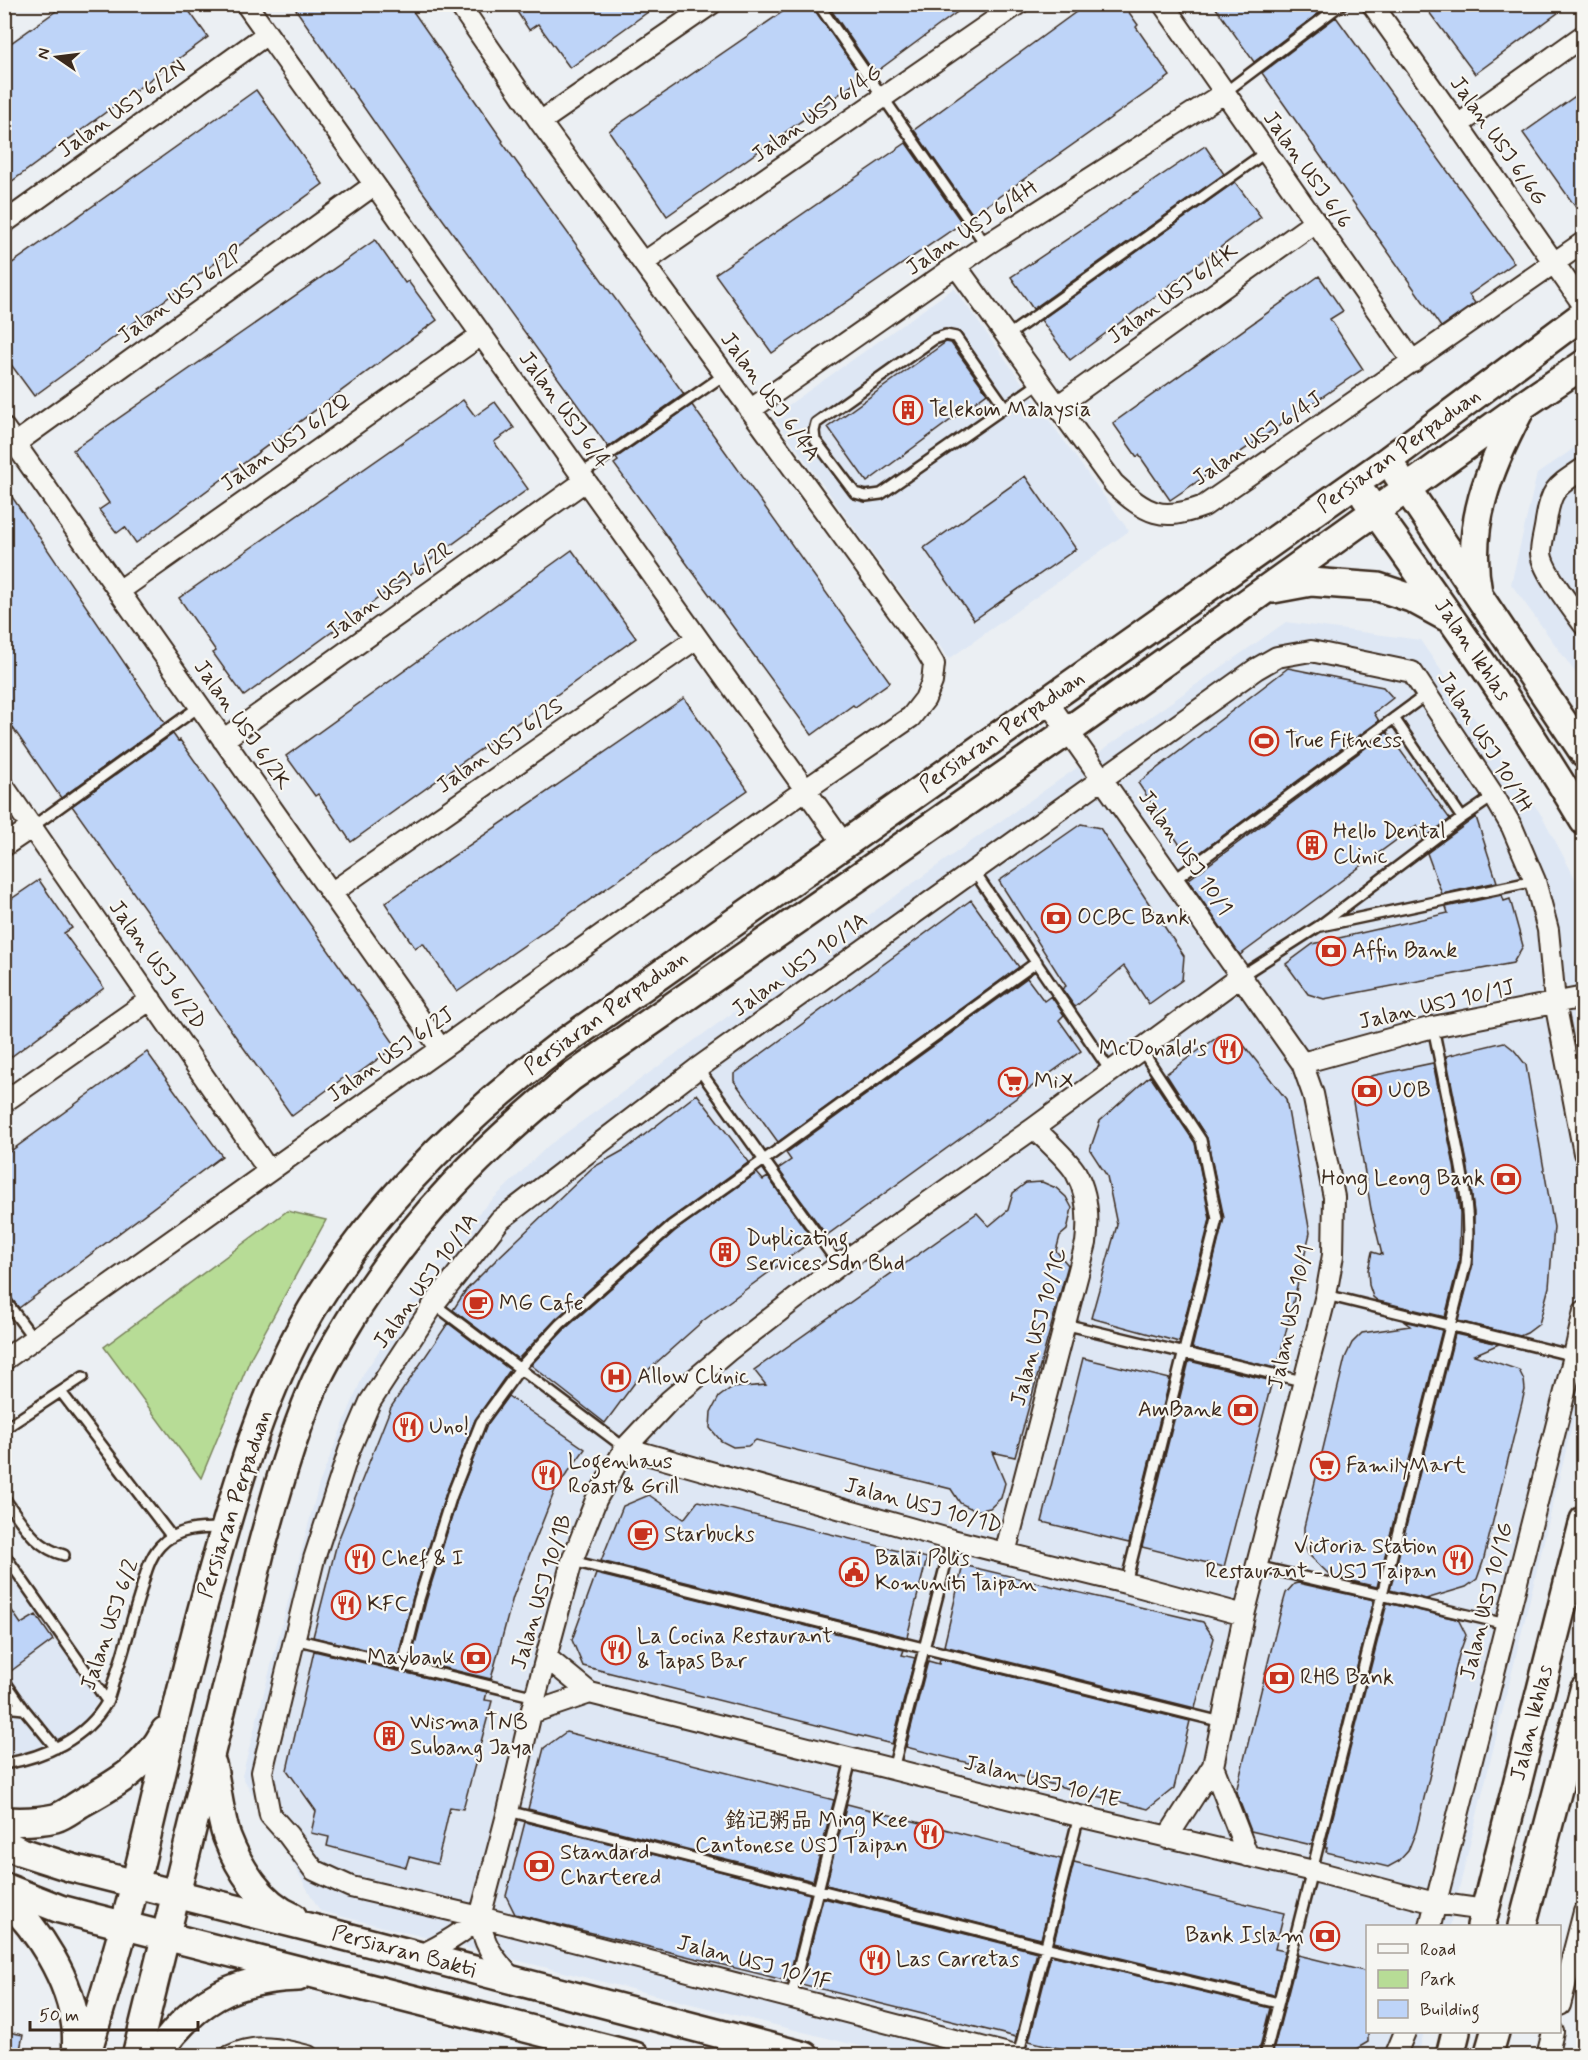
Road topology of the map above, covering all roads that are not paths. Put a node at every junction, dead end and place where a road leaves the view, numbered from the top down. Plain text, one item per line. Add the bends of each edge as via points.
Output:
1 (246, 4) edge
2 (459, 4) edge
3 (711, 4) edge
4 (818, 4) edge
5 (1018, 4) edge
6 (1163, 4) edge
7 (1342, 4) edge
8 (1372, 4) edge
9 (267, 34) junction
10 (1584, 35) edge
11 (1224, 93) junction
12 (884, 97) junction
13 (540, 122) junction
14 (1458, 124) junction
15 (1266, 152) junction
16 (374, 185) junction
17 (1315, 222) junction
18 (4, 223) edge
19 (1584, 242) edge
20 (986, 245) junction
21 (643, 263) junction
22 (1555, 263) junction
23 (956, 266) junction
24 (1584, 306) edge
25 (1584, 314) edge
26 (481, 335) junction
27 (1007, 336) junction
28 (1413, 362) junction
29 (1584, 364) edge
30 (724, 375) junction
31 (1041, 382) junction
32 (1059, 405) junction
33 (1521, 406) junction
34 (1005, 407) junction
35 (750, 410) junction
36 (8, 433) edge
37 (1387, 461) junction
38 (1584, 468) edge
39 (583, 477) junction
40 (1355, 483) junction
41 (1407, 488) junction
42 (1376, 512) junction
43 (119, 591) junction
44 (1264, 591) junction
45 (1479, 598) junction
46 (1580, 613) edge
47 (1453, 621) junction
48 (697, 638) junction
49 (1427, 694) junction
50 (1047, 701) junction
51 (200, 706) junction
52 (1394, 718) junction
53 (1068, 731) junction
54 (224, 740) junction
55 (1584, 753) edge
56 (1102, 777) junction
57 (4, 787) edge
58 (805, 790) junction
59 (1494, 796) junction
60 (1462, 818) junction
61 (1584, 821) edge
62 (32, 827) junction
63 (844, 844) junction
64 (4, 846) edge
65 (973, 870) junction
66 (1174, 880) junction
67 (1535, 881) junction
68 (331, 893) junction
69 (1319, 926) junction
70 (1037, 962) junction
71 (1241, 976) junction
72 (1584, 997) edge
73 (151, 999) junction
74 (1555, 1002) junction
75 (1433, 1027) junction
76 (441, 1049) junction
77 (1141, 1049) junction
78 (1302, 1063) junction
79 (698, 1068) junction
80 (1111, 1072) junction
81 (4, 1102) edge
82 (1034, 1128) junction
83 (1584, 1153) edge
84 (764, 1160) junction
85 (269, 1171) junction
86 (839, 1265) junction
87 (1326, 1295) junction
88 (4, 1299) edge
89 (434, 1304) junction
90 (1584, 1311) edge
91 (1064, 1324) junction
92 (1451, 1327) junction
93 (34, 1339) junction
94 (1184, 1353) junction
95 (1574, 1356) junction
96 (4, 1360) edge
97 (520, 1369) junction
98 (83, 1377) dead end
99 (1302, 1382) junction
100 (61, 1392) junction
101 (4, 1429) edge
102 (625, 1448) junction
103 (4, 1498) edge
104 (1584, 1520) edge
105 (224, 1528) junction
106 (172, 1538) junction
107 (952, 1539) junction
108 (1005, 1553) junction
109 (4, 1554) edge
110 (64, 1555) dead end
111 (572, 1561) junction
112 (1256, 1566) junction
113 (1126, 1583) junction
114 (1382, 1594) junction
115 (1244, 1615) junction
116 (1506, 1624) junction
117 (294, 1639) junction
118 (924, 1648) junction
119 (546, 1658) junction
120 (403, 1665) junction
121 (4, 1680) edge
122 (1584, 1690) edge
123 (590, 1693) junction
124 (107, 1701) junction
125 (534, 1705) junction
126 (4, 1707) edge
127 (24, 1709) junction
128 (175, 1712) junction
129 (1222, 1722) junction
130 (56, 1748) junction
131 (210, 1754) junction
132 (851, 1760) junction
133 (4, 1764) edge
134 (1213, 1766) junction
135 (893, 1769) junction
136 (508, 1811) junction
137 (1079, 1816) junction
138 (4, 1821) edge
139 (1167, 1838) junction
140 (4, 1843) edge
141 (1248, 1856) junction
142 (1313, 1871) junction
143 (1534, 1880) junction
144 (136, 1884) junction
145 (4, 1887) edge
146 (819, 1890) junction
147 (177, 1894) junction
148 (4, 1896) edge
149 (1436, 1903) junction
150 (1584, 1912) edge
151 (480, 1917) junction
152 (1483, 1918) edge
153 (124, 1924) junction
154 (1430, 1925) edge
155 (1522, 1925) edge
156 (336, 1934) junction
157 (167, 1935) junction
158 (1045, 1947) junction
159 (419, 1956) junction
160 (323, 1976) junction
161 (513, 1980) junction
162 (791, 1997) junction
163 (1561, 2001) edge
164 (1278, 2003) junction
165 (1404, 2033) edge
166 (1456, 2033) edge
167 (1494, 2033) edge
168 (1552, 2033) edge
169 (232, 2054) edge
170 (296, 2054) edge
171 (76, 2055) edge
172 (86, 2055) edge
173 (136, 2055) edge
174 (156, 2055) edge
175 (634, 2055) edge
176 (806, 2055) edge
177 (1017, 2055) edge
178 (1265, 2055) edge
179 (1395, 2055) edge
180 (1450, 2055) edge
181 (1488, 2055) edge
182 (1546, 2055) edge

1 - 9 street, Jalan USJ 6/4
2 - 13 street, Jalan USJ 6/4A
3 - 13 street
4 - 12 lane
5 - 12 street, Jalan USJ 6/4G
6 - 11 street, Jalan USJ 6/6
7 - 11 lane
8 - 14 street, Jalan USJ 6/6G
9 - 16 street, Jalan USJ 6/4
9 - 18 street, Jalan USJ 6/2N
10 - 14 street
11 - 15 street, Jalan USJ 6/6
11 - 20 street, Jalan USJ 6/4H
12 - 20 lane
12 - 21 street, Jalan USJ 6/4G
13 - 21 street, Jalan USJ 6/4A
14 - 22 street, Jalan USJ 6/6G
15 - 17 street, Jalan USJ 6/6
15 - 27 lane
16 - 26 street, Jalan USJ 6/4
16 - 36 street, Jalan USJ 6/2P
17 - 28 street, Jalan USJ 6/6
17 - 32 street, Jalan USJ 6/4K
19 - 22 street, Jalan USJ 6/4J
20 - 23 street, Jalan USJ 6/4H
21 - 30 street, Jalan USJ 6/4A
22 - 24 street, Jalan USJ 6/6G
22 - 28 street, Jalan USJ 6/4J
23 - 27 street, Jalan USJ 6/4J
23 - 35 street, Jalan USJ 6/4H
25 - 37 main road, Persiaran Perpaduan
26 - 39 street, Jalan USJ 6/4
26 - 43 street, Jalan USJ 6/2Q
27 - 31 street, Jalan USJ 6/4J
28 - 32 street, Jalan USJ 6/4J via 1204,506 1168,516 1131,499 1114,484
29 - 33 main road, Persiaran Perpaduan
30 - 35 street, Jalan USJ 6/4A
30 - 39 lane
31 - 32 street, Jalan USJ 6/4J
31 - 34 lane
33 - 41 main road, Persiaran Perpaduan
33 - 45 main road via 1497,455 1477,520 1474,570
34 - 34 lane via 881,494 855,493 815,440 816,423 934,339 946,335 956,337
35 - 58 street, Jalan USJ 6/4A via 934,664 925,699 912,717
36 - 43 street, Jalan USJ 6/2K
37 - 40 main road, Persiaran Perpaduan
37 - 41 main road, Jalan Ikhlas
38 - 46 street via 1554,491 1541,554 1550,575
39 - 48 street, Jalan USJ 6/4
39 - 54 street, Jalan USJ 6/2R
40 - 42 main road, Jalan Ikhlas
40 - 50 main road, Persiaran Perpaduan
41 - 42 main road, Persiaran Perpaduan
41 - 45 main road, Jalan Ikhlas
42 - 44 main road, Persiaran Perpaduan
42 - 47 main road, Jalan Ikhlas
43 - 51 street, Jalan USJ 6/2K
44 - 47 main road via 1311,582 1378,587 1411,598
44 - 53 main road, Persiaran Perpaduan
45 - 55 main road, Jalan Ikhlas
47 - 61 main road, Jalan Ikhlas
48 - 58 street, Jalan USJ 6/4
48 - 68 street, Jalan USJ 6/2S
49 - 52 lane
49 - 56 street, Jalan USJ 10/1H via 1412,672 1311,651 1277,657
49 - 59 street, Jalan USJ 10/1H
50 - 53 street, Jalan USJ 10/1
50 - 63 main road, Persiaran Perpaduan
51 - 54 street, Jalan USJ 6/2K
51 - 62 lane
52 - 60 lane
52 - 66 lane
53 - 56 street, Jalan USJ 10/1
53 - 131 main road, Persiaran Perpaduan via 570,1078 474,1161 430,1209 370,1288 314,1386 278,1485
54 - 68 street, Jalan USJ 6/2K
56 - 65 street, Jalan USJ 10/1A
56 - 66 street, Jalan USJ 10/1
57 - 62 street, Jalan USJ 6/2D
58 - 63 street, Jalan USJ 6/4
58 - 76 street, Jalan USJ 6/2J
59 - 60 lane
59 - 67 street, Jalan USJ 10/1H
60 - 69 lane
62 - 64 street
62 - 73 street, Jalan USJ 6/2D
63 - 105 main road, Persiaran Perpaduan via 521,1075 485,1105 411,1180 374,1221 312,1310 279,1373
65 - 70 lane
65 - 79 street, Jalan USJ 10/1A
66 - 71 street, Jalan USJ 10/1
67 - 69 lane
67 - 74 street, Jalan USJ 10/1H via 1548,930
68 - 76 street, Jalan USJ 6/2K
69 - 71 lane
70 - 80 lane
70 - 84 lane
71 - 77 street, Jalan USJ 10/1B
71 - 78 street, Jalan USJ 10/1
72 - 74 street, Jalan USJ 10/1J
73 - 81 street
73 - 85 street, Jalan USJ 6/2D
74 - 75 street, Jalan USJ 10/1J
74 - 83 street
75 - 78 street, Jalan USJ 10/1J
75 - 92 lane via 1469,1213 1466,1263
76 - 85 street, Jalan USJ 6/2J
77 - 80 street, Jalan USJ 10/1B
77 - 94 lane via 1201,1140 1217,1219
78 - 87 street, Jalan USJ 10/1 via 1313,1094 1334,1197
79 - 84 lane
79 - 89 street, Jalan USJ 10/1A via 500,1220
80 - 82 street, Jalan USJ 10/1B
82 - 86 street, Jalan USJ 10/1B
82 - 91 street, Jalan USJ 10/1C via 1076,1172 1089,1220
84 - 86 lane
84 - 97 lane via 671,1226 560,1324
85 - 93 street, Jalan USJ 6/2J
86 - 102 street, Jalan USJ 10/1B via 669,1401
87 - 92 lane
87 - 99 street, Jalan USJ 10/1
88 - 93 lane
89 - 97 lane
89 - 117 street, Jalan USJ 10/1A via 370,1402 349,1451 314,1559
90 - 95 street, Jalan USJ 10/1G
91 - 94 lane
91 - 108 street, Jalan USJ 10/1C
92 - 95 lane
92 - 114 lane
93 - 96 street, Jalan USJ 6/2J
94 - 99 lane
94 - 113 lane
95 - 116 street, Jalan USJ 10/1G
97 - 102 lane
97 - 120 lane via 481,1422 452,1495
98 - 100 lane
99 - 112 street, Jalan USJ 10/1
100 - 101 lane
100 - 106 lane
102 - 107 street, Jalan USJ 10/1D
102 - 111 street, Jalan USJ 10/1B via 596,1500
103 - 110 lane via 38,1543
104 - 152 main road, Jalan Ikhlas
105 - 106 lane, Jalan USJ 6/2 via 198,1528
105 - 128 main road, Persiaran Perpaduan
106 - 124 lane, Jalan USJ 6/2 via 160,1546 150,1562
107 - 108 street, Jalan USJ 10/1D
107 - 118 lane
108 - 113 street, Jalan USJ 10/1D
109 - 124 lane
111 - 118 lane
111 - 119 street, Jalan USJ 10/1B
112 - 114 lane
112 - 115 street, Jalan USJ 10/1
113 - 115 street, Jalan USJ 10/1D
114 - 116 lane
114 - 142 lane
115 - 129 street, Jalan USJ 10/1
116 - 149 street, Jalan USJ 10/1G
117 - 120 lane
117 - 151 street, Jalan USJ 10/1A via 262,1772 270,1815 314,1870 351,1887
118 - 129 lane
118 - 135 lane
119 - 123 street, Jalan USJ 10/1E
119 - 125 street, Jalan USJ 10/1B
120 - 125 lane
121 - 127 lane
122 - 143 main road, Jalan Ikhlas
123 - 125 street
123 - 132 street, Jalan USJ 10/1E
124 - 130 lane, Jalan USJ 6/2 via 91,1724
125 - 136 street, Jalan USJ 10/1B
126 - 127 lane
127 - 130 lane
128 - 138 main road via 156,1748 117,1783 57,1817
128 - 144 main road, Persiaran Perpaduan
129 - 134 street, Jalan USJ 10/1
130 - 133 lane, Jalan USJ 6/2
131 - 147 main road, Persiaran Perpaduan
131 - 156 main road via 226,1835 260,1894 280,1912
132 - 135 street, Jalan USJ 10/1E
132 - 146 lane
134 - 139 street, Jalan USJ 10/1
134 - 141 street
135 - 137 street, Jalan USJ 10/1E
136 - 146 lane
136 - 151 street, Jalan USJ 10/1B
137 - 139 street, Jalan USJ 10/1E
137 - 158 lane
139 - 141 street, Jalan USJ 10/1E
140 - 144 main road, Persiaran Bakti via 47,1861
141 - 142 street, Jalan USJ 10/1E
142 - 149 street, Jalan USJ 10/1E
142 - 164 lane
143 - 152 main road via 1502,1909
143 - 155 main road, Jalan Ikhlas
144 - 147 main road, Persiaran Bakti
144 - 153 main road, Persiaran Perpaduan
145 - 153 main road, Persiaran Bakti via 60,1909
146 - 158 lane
146 - 162 lane
147 - 156 main road, Persiaran Bakti
147 - 157 main road, Persiaran Perpaduan
148 - 171 main road via 42,1941 70,1997
149 - 152 street, Jalan USJ 10/1E
149 - 154 street
150 - 163 street
151 - 159 street via 451,1940
151 - 161 street via 482,1935
151 - 162 street, Jalan USJ 10/1F
153 - 157 main road, Persiaran Bakti
153 - 172 main road, Persiaran Perpaduan
156 - 159 main road, Persiaran Bakti
157 - 160 main road, Persiaran Bakti
157 - 173 main road, Persiaran Perpaduan
158 - 164 lane
158 - 177 lane
159 - 161 main road, Persiaran Bakti
160 - 174 main road via 278,1977 225,1991 178,2026
160 - 175 main road, Persiaran Bakti
161 - 176 main road, Persiaran Bakti
162 - 177 street, Jalan USJ 10/1F
164 - 178 lane
165 - 179 street
166 - 180 main road
167 - 181 main road
168 - 182 street
169 - 170 street via 273,2047

